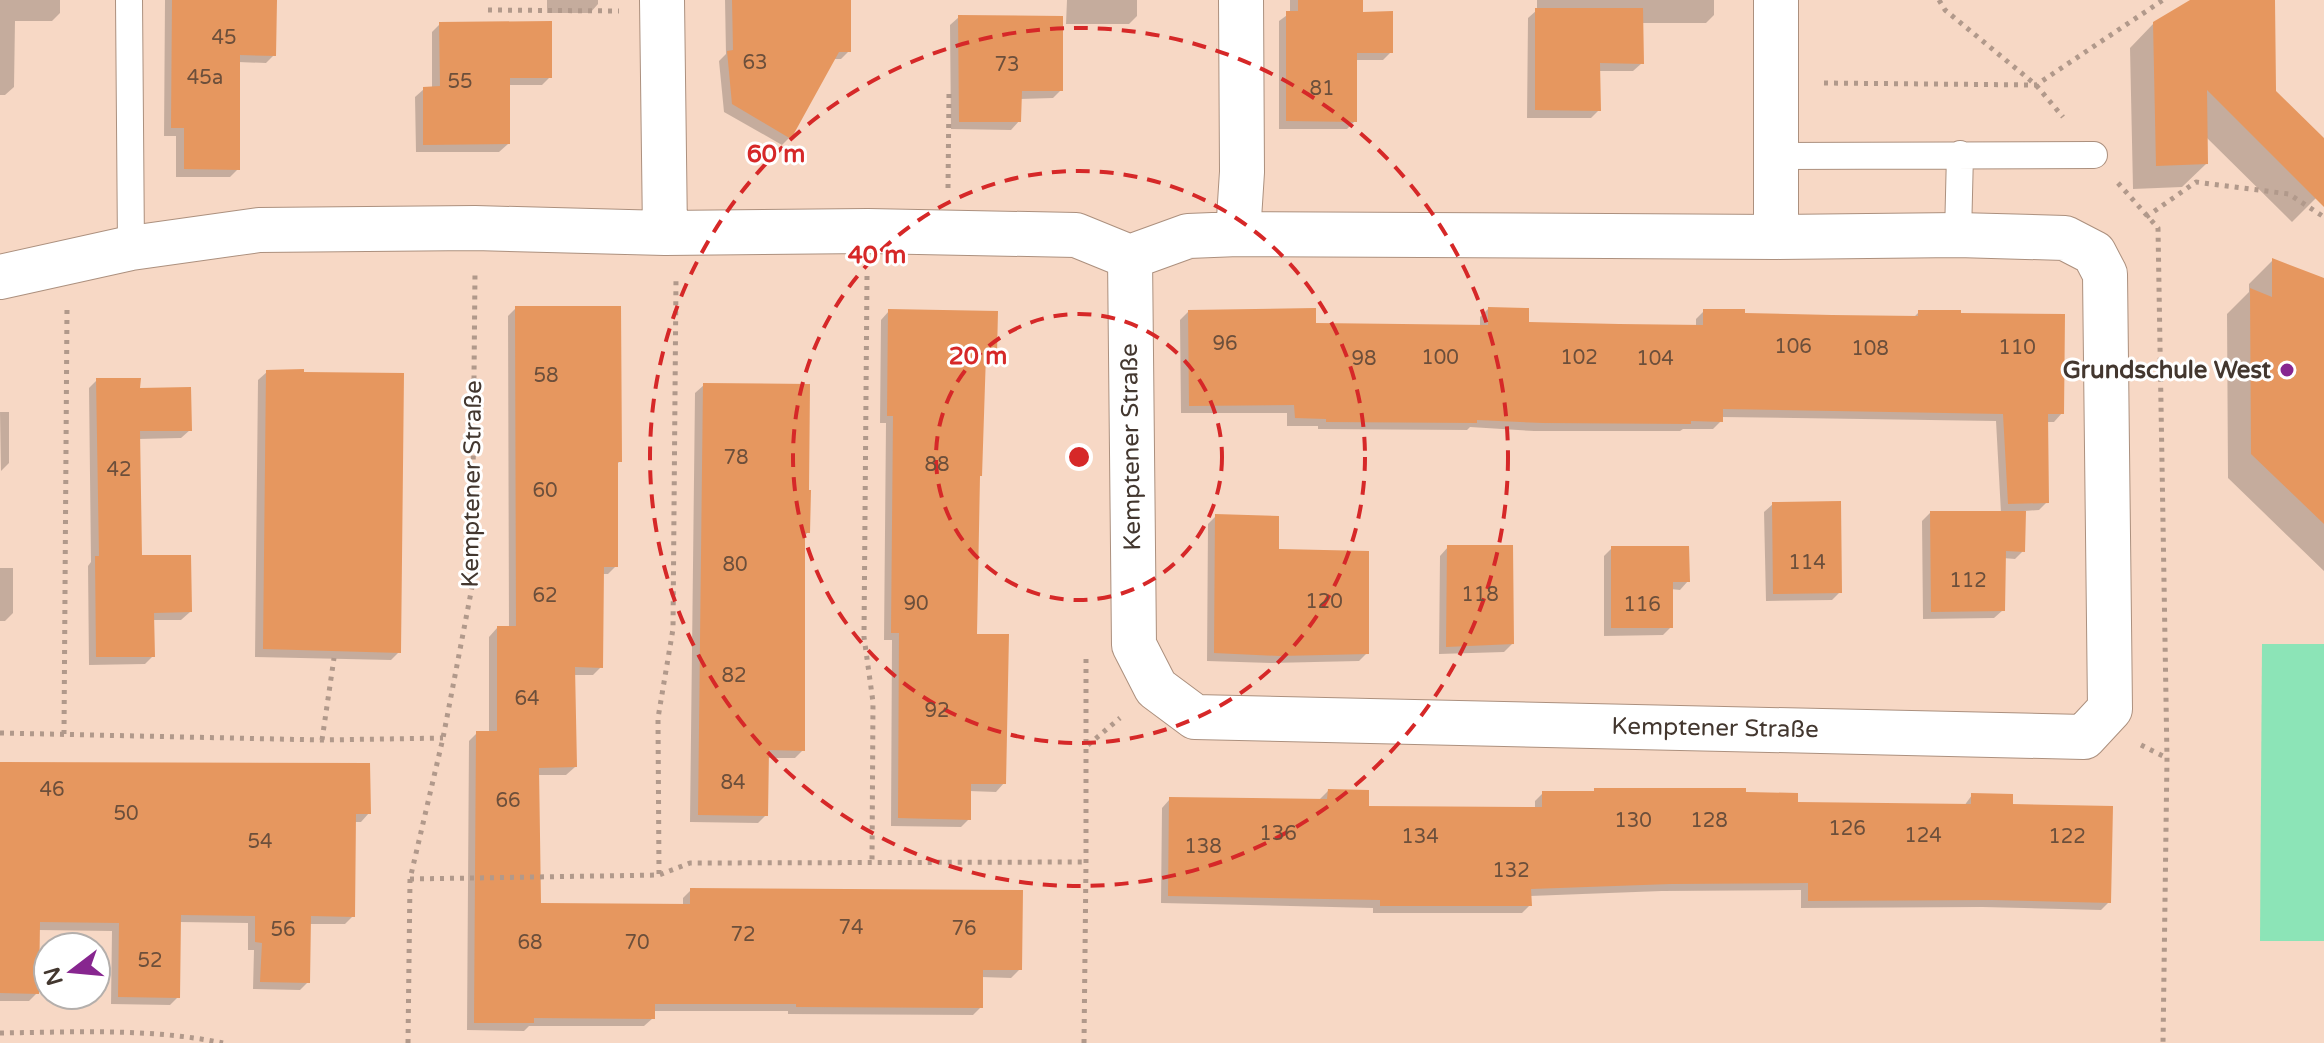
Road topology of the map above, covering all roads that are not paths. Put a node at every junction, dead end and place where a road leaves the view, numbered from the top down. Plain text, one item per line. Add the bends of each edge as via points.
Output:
1 (129, 0) edge
2 (1241, 0) edge
3 (1776, 0) edge
4 (662, 6) edge
5 (1960, 154) junction
6 (2094, 155) dead end
7 (1775, 156) junction
8 (670, 233) junction
9 (1238, 234) junction
10 (1958, 235) junction
11 (1776, 237) junction
12 (131, 248) junction
13 (1130, 257) junction
14 (0, 277) edge

1 - 12 lane
2 - 9 street
3 - 7 street
4 - 8 street
5 - 6 lane
5 - 7 lane
5 - 10 lane
7 - 11 street
8 - 12 street via 259,230
8 - 13 street via 1076,235
9 - 11 street, Kemptener Straße
9 - 13 street, Kemptener Straße via 1188,236
10 - 11 street, Kemptener Straße
10 - 13 street, Kemptener Straße via 2065,238 2094,253 2105,274 2110,709 2084,737 1195,717 1156,688 1134,645
12 - 14 street

